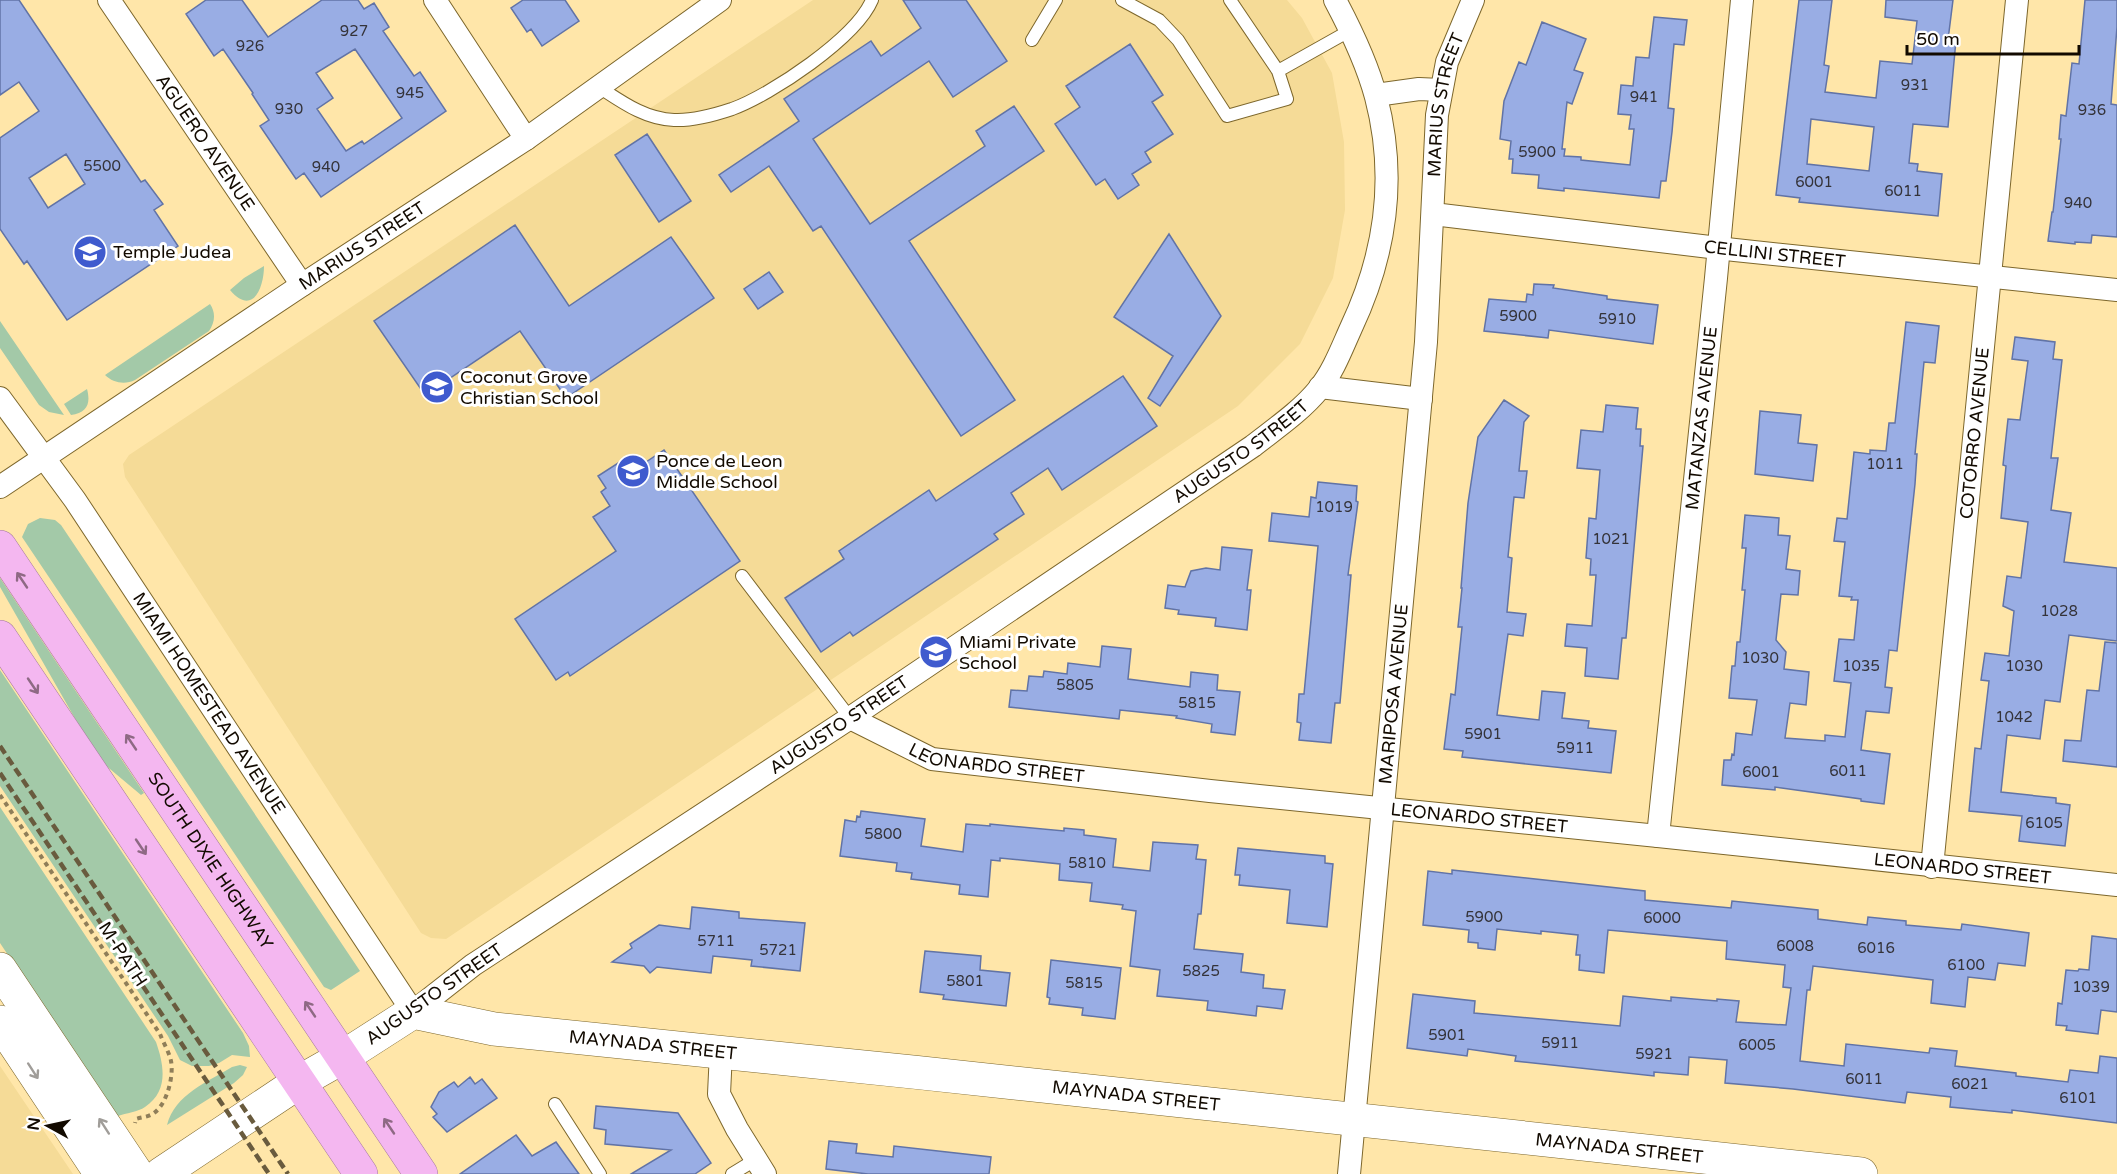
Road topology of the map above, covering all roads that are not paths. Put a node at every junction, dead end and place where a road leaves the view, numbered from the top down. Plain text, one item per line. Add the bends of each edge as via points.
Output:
1 (109, 0) edge
2 (435, 0) edge
3 (720, 0) edge
4 (872, 0) edge
5 (1056, 0) edge
6 (1122, 0) edge
7 (1230, 0) edge
8 (1335, 0) edge
9 (1473, 0) edge
10 (1742, 0) edge
11 (2017, 0) edge
12 (1351, 30) junction
13 (1032, 40) dead end
14 (1278, 71) junction
15 (599, 87) junction
16 (1441, 90) junction
17 (1376, 95) junction
18 (525, 139) junction
19 (1433, 214) junction
20 (1718, 248) junction
21 (1990, 276) junction
22 (302, 285) junction
23 (2117, 290) edge
24 (1320, 387) junction
25 (0, 398) edge
26 (1421, 399) junction
27 (44, 457) junction
28 (0, 487) edge
29 (0, 547) edge
30 (742, 576) dead end
31 (0, 637) edge
32 (850, 718) junction
33 (1384, 808) junction
34 (1658, 836) junction
35 (1932, 867) junction
36 (2117, 885) edge
37 (0, 969) edge
38 (413, 1012) junction
39 (0, 1023) edge
40 (721, 1052) junction
41 (343, 1057) junction
42 (299, 1082) junction
43 (555, 1104) dead end
44 (1354, 1121) junction
45 (760, 1167) edge
46 (101, 1174) edge
47 (137, 1174) edge
48 (161, 1174) edge
49 (361, 1174) edge
50 (421, 1174) edge
51 (600, 1174) edge
52 (732, 1174) edge
53 (1349, 1174) edge
54 (1860, 1174) edge

1 - 22 street, AGUERO AVENUE
2 - 18 street
3 - 15 street, MARIUS STREET
4 - 15 lane via 858,23 825,52 767,91 716,114 687,120 660,119 636,111
5 - 13 lane
6 - 14 lane via 1159,20 1178,40 1227,116 1287,99
7 - 14 lane
8 - 12 street, AUGUSTO STREET
9 - 16 street, MARIUS STREET via 1447,62
10 - 20 street, MATANZAS AVENUE
11 - 21 street, COTORRO AVENUE
12 - 14 lane
12 - 17 street, AUGUSTO STREET
15 - 18 street, MARIUS STREET
16 - 17 street via 1419,88
16 - 19 street, MARIUS STREET
17 - 24 street, AUGUSTO STREET via 1386,189 1383,237 1361,308
18 - 22 street, MARIUS STREET
19 - 20 street, CELLINI STREET
19 - 26 street, MARIPOSA AVENUE
20 - 21 street, CELLINI STREET
20 - 34 street, MATANZAS AVENUE
21 - 23 street, CELLINI STREET
21 - 35 street, COTORRO AVENUE
22 - 27 street, MARIUS STREET
24 - 26 street
24 - 32 street, AUGUSTO STREET via 1254,446
25 - 27 street, MIAMI HOMESTEAD AVENUE
26 - 33 street, MARIPOSA AVENUE
27 - 28 street, MARIUS STREET
27 - 38 street, MIAMI HOMESTEAD AVENUE
41 -> 29 highway, SOUTH DIXIE HIGHWAY
30 - 32 lane
31 -> 42 highway
32 - 33 street, LEONARDO STREET via 932,759
32 - 38 street, AUGUSTO STREET via 473,965
33 - 34 street, LEONARDO STREET
33 - 44 street, MARIPOSA AVENUE
34 - 35 street, LEONARDO STREET
35 - 36 street, LEONARDO STREET
47 -> 37 street
38 - 40 street, MAYNADA STREET via 494,1029
38 - 41 street, AUGUSTO STREET
39 -> 46 street
40 - 44 street, MAYNADA STREET
40 - 45 street via 719,1095
41 - 42 street, AUGUSTO STREET
50 -> 41 highway, SOUTH DIXIE HIGHWAY
42 - 48 street, AUGUSTO STREET
42 - 49 highway
43 - 51 lane
44 - 53 street, MARIPOSA AVENUE
44 - 54 street, MAYNADA STREET
45 - 52 lane

